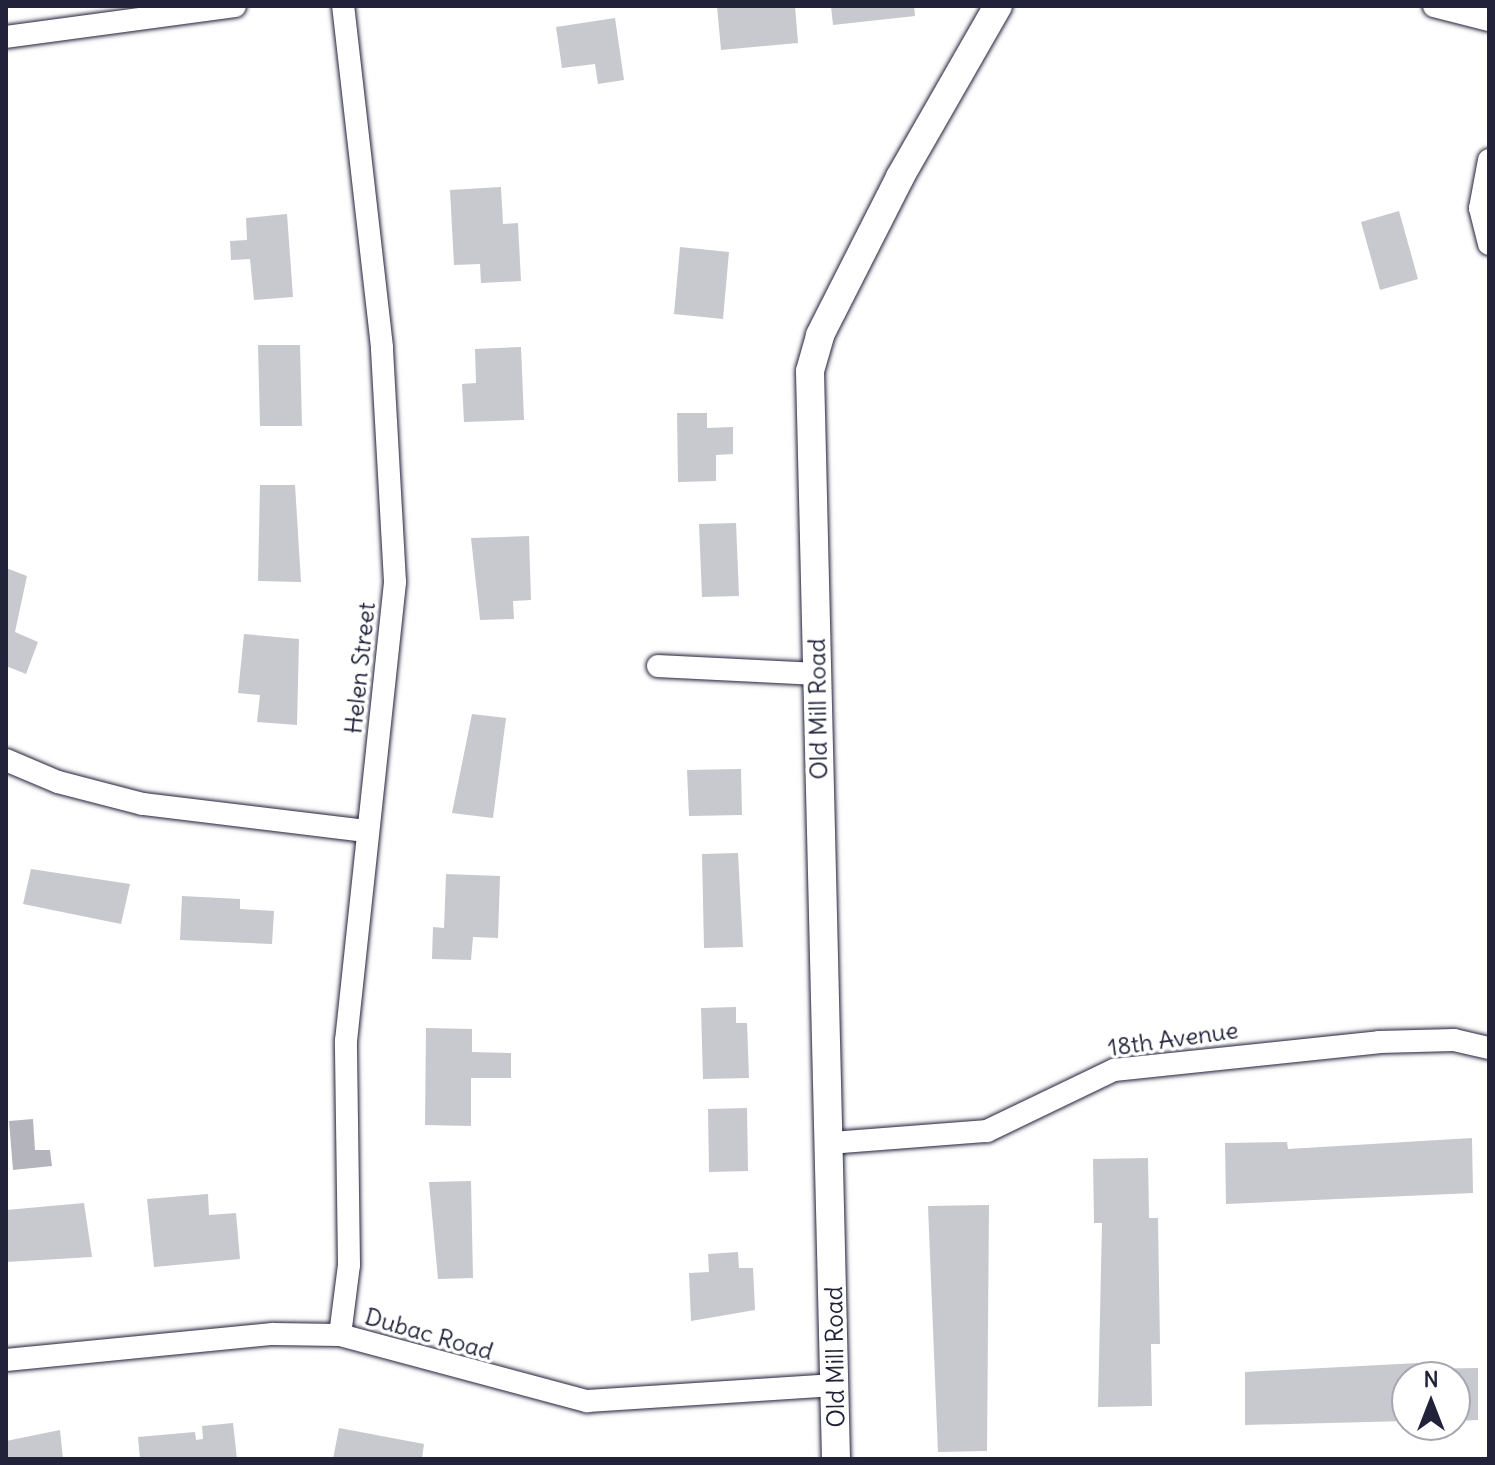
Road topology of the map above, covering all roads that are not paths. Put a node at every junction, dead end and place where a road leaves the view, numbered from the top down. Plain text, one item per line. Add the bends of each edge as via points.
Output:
1 (235, 6) edge
2 (343, 6) edge
3 (998, 6) edge
4 (1434, 6) edge
5 (1489, 20) edge
6 (6, 37) edge
7 (1489, 160) edge
8 (1489, 244) edge
9 (658, 666) dead end
10 (817, 674) junction
11 (6, 760) edge
12 (367, 831) junction
13 (1489, 1048) edge
14 (830, 1143) junction
15 (340, 1335) junction
16 (6, 1360) edge
17 (835, 1385) junction
18 (836, 1459) edge

1 - 6 street
2 - 12 street, Helen Street via 394,511 391,654
3 - 10 street, Old Mill Road via 900,177 815,350
4 - 5 street
7 - 8 street via 1480,208
9 - 10 street
10 - 14 street, Old Mill Road
11 - 12 street via 143,804
12 - 15 street, Helen Street via 346,1041 349,1265
13 - 14 street, 18th Avenue via 1454,1040 1379,1042 1114,1070 987,1131
14 - 17 street, Old Mill Road
15 - 16 street, Dubac Road via 273,1334
15 - 17 street, Dubac Road via 587,1401
17 - 18 street, Old Mill Road

